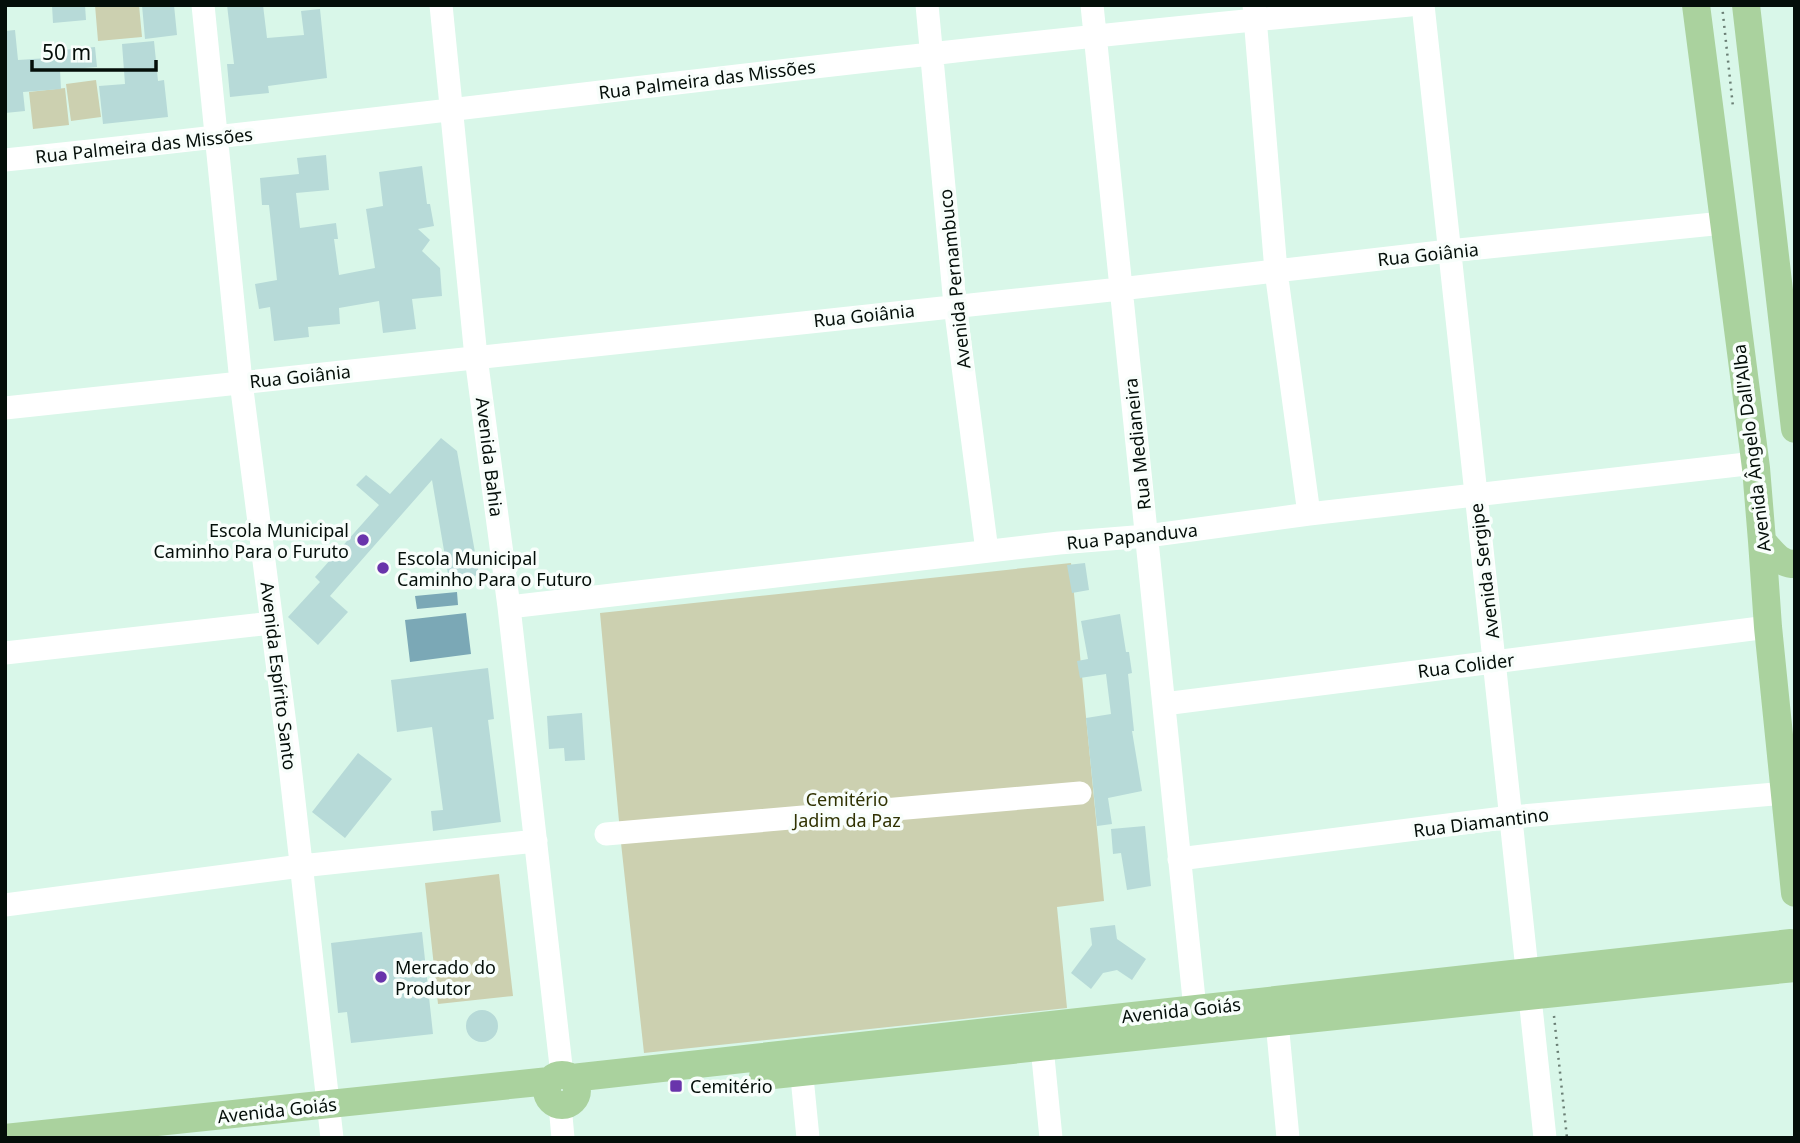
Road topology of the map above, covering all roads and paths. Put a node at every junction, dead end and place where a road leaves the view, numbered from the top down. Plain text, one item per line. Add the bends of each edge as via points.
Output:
1 (203, 5) edge
2 (441, 5) edge
3 (927, 5) edge
4 (1092, 5) edge
5 (1410, 5) edge
6 (1423, 5) edge
7 (1696, 5) edge
8 (1750, 7) edge
9 (1255, 12) edge
10 (1096, 36) junction
11 (931, 53) junction
12 (452, 109) junction
13 (217, 138) junction
14 (5, 160) edge
15 (1723, 223) junction
16 (1449, 251) junction
17 (1276, 271) junction
18 (1120, 289) junction
19 (956, 305) junction
20 (477, 357) junction
21 (241, 382) junction
22 (5, 408) edge
23 (1795, 429) edge
24 (1755, 463) junction
25 (1475, 495) junction
26 (1309, 514) junction
27 (1147, 536) junction
28 (1762, 541) junction
29 (986, 551) junction
30 (1795, 565) edge
31 (509, 607) junction
32 (272, 623) junction
33 (1768, 627) junction
34 (5, 653) edge
35 (1495, 661) junction
36 (1164, 704) junction
37 (1080, 793) dead end
38 (1784, 793) junction
39 (1511, 817) junction
40 (606, 834) dead end
41 (536, 841) junction
42 (1179, 859) junction
43 (301, 866) junction
44 (1795, 893) edge
45 (5, 905) edge
46 (1794, 951) edge
47 (1537, 987) junction
48 (1195, 1009) junction
49 (1277, 1022) junction
50 (1042, 1047) junction
51 (800, 1063) junction
52 (561, 1089) junction
53 (330, 1121) edge
54 (5, 1138) edge
55 (181, 1138) edge
56 (563, 1138) edge
57 (808, 1138) edge
58 (1051, 1138) edge
59 (1288, 1138) edge
60 (1545, 1138) edge
61 (1567, 1138) edge

1 - 13 street, Avenida Espírito Santo
2 - 12 street, Avenida Bahia
3 - 11 street, Avenida Pernambuco
4 - 10 street, Rua Medianeira
5 - 9 street, Rua Palmeira das Missões
6 - 16 street, Avenida Sergipe
7 - 15 main road, Avenida Ângelo Dall'Alba
8 - 23 main road
9 - 10 street, Rua Palmeira das Missões
9 - 17 street
10 - 11 street, Rua Palmeira das Missões
10 - 18 street, Rua Medianeira
11 - 12 street, Rua Palmeira das Missões
11 - 19 street, Avenida Pernambuco
12 - 13 street, Rua Palmeira das Missões
12 - 20 street, Avenida Bahia
13 - 14 street, Rua Palmeira das Missões
13 - 21 street, Avenida Espírito Santo
15 - 16 street, Rua Goiânia
15 - 24 main road, Avenida Ângelo Dall'Alba
16 - 17 street, Rua Goiânia
16 - 25 street, Avenida Sergipe
17 - 18 street, Rua Goiânia
17 - 26 street
18 - 19 street, Rua Goiânia
18 - 27 street, Rua Medianeira
19 - 20 street, Rua Goiânia
19 - 29 street, Avenida Pernambuco
20 - 21 street, Rua Goiânia
20 - 31 street, Avenida Bahia
21 - 22 street, Rua Goiânia
21 - 32 street, Avenida Espírito Santo
24 - 25 street, Rua Papanduva
24 - 28 main road, Avenida Ângelo Dall'Alba
25 - 26 street, Rua Papanduva
25 - 35 street, Avenida Sergipe
26 - 27 street, Rua Papanduva
27 - 29 street, Rua Papanduva
27 - 36 street, Rua Medianeira
28 - 30 main road via 1780,560
28 - 33 main road, Avenida Ângelo Dall'Alba
29 - 31 street, Rua Papanduva
31 - 41 street, Avenida Bahia
32 - 34 street
32 - 43 street, Avenida Espírito Santo
33 - 35 street, Rua Colider
33 - 38 main road, Avenida Ângelo Dall'Alba
35 - 36 street, Rua Colider
35 - 39 street, Avenida Sergipe
36 - 42 street, Rua Medianeira
37 - 40 street
38 - 39 street, Rua Diamantino
38 - 44 main road, Avenida Ângelo Dall'Alba
39 - 42 street, Rua Diamantino
39 - 47 street, Avenida Sergipe
41 - 43 street
41 - 52 street, Avenida Bahia
42 - 48 street, Rua Medianeira
43 - 45 street
43 - 53 street, Avenida Espírito Santo
46 - 47 main road, Avenida Goiás
47 - 48 main road, Avenida Goiás
47 - 49 main road, Avenida Goiás
47 - 60 street, Avenida Sergipe
47 - 61 path
48 - 51 main road, Avenida Goiás
49 - 50 main road, Avenida Goiás
49 - 59 street
50 - 51 main road, Avenida Goiás
50 - 58 street
51 - 52 main road, Avenida Goiás
51 - 57 street
52 - 53 main road, Avenida Goiás
52 - 56 street, Avenida Bahia
53 - 54 main road, Avenida Goiás
53 - 55 main road, Avenida Goiás

